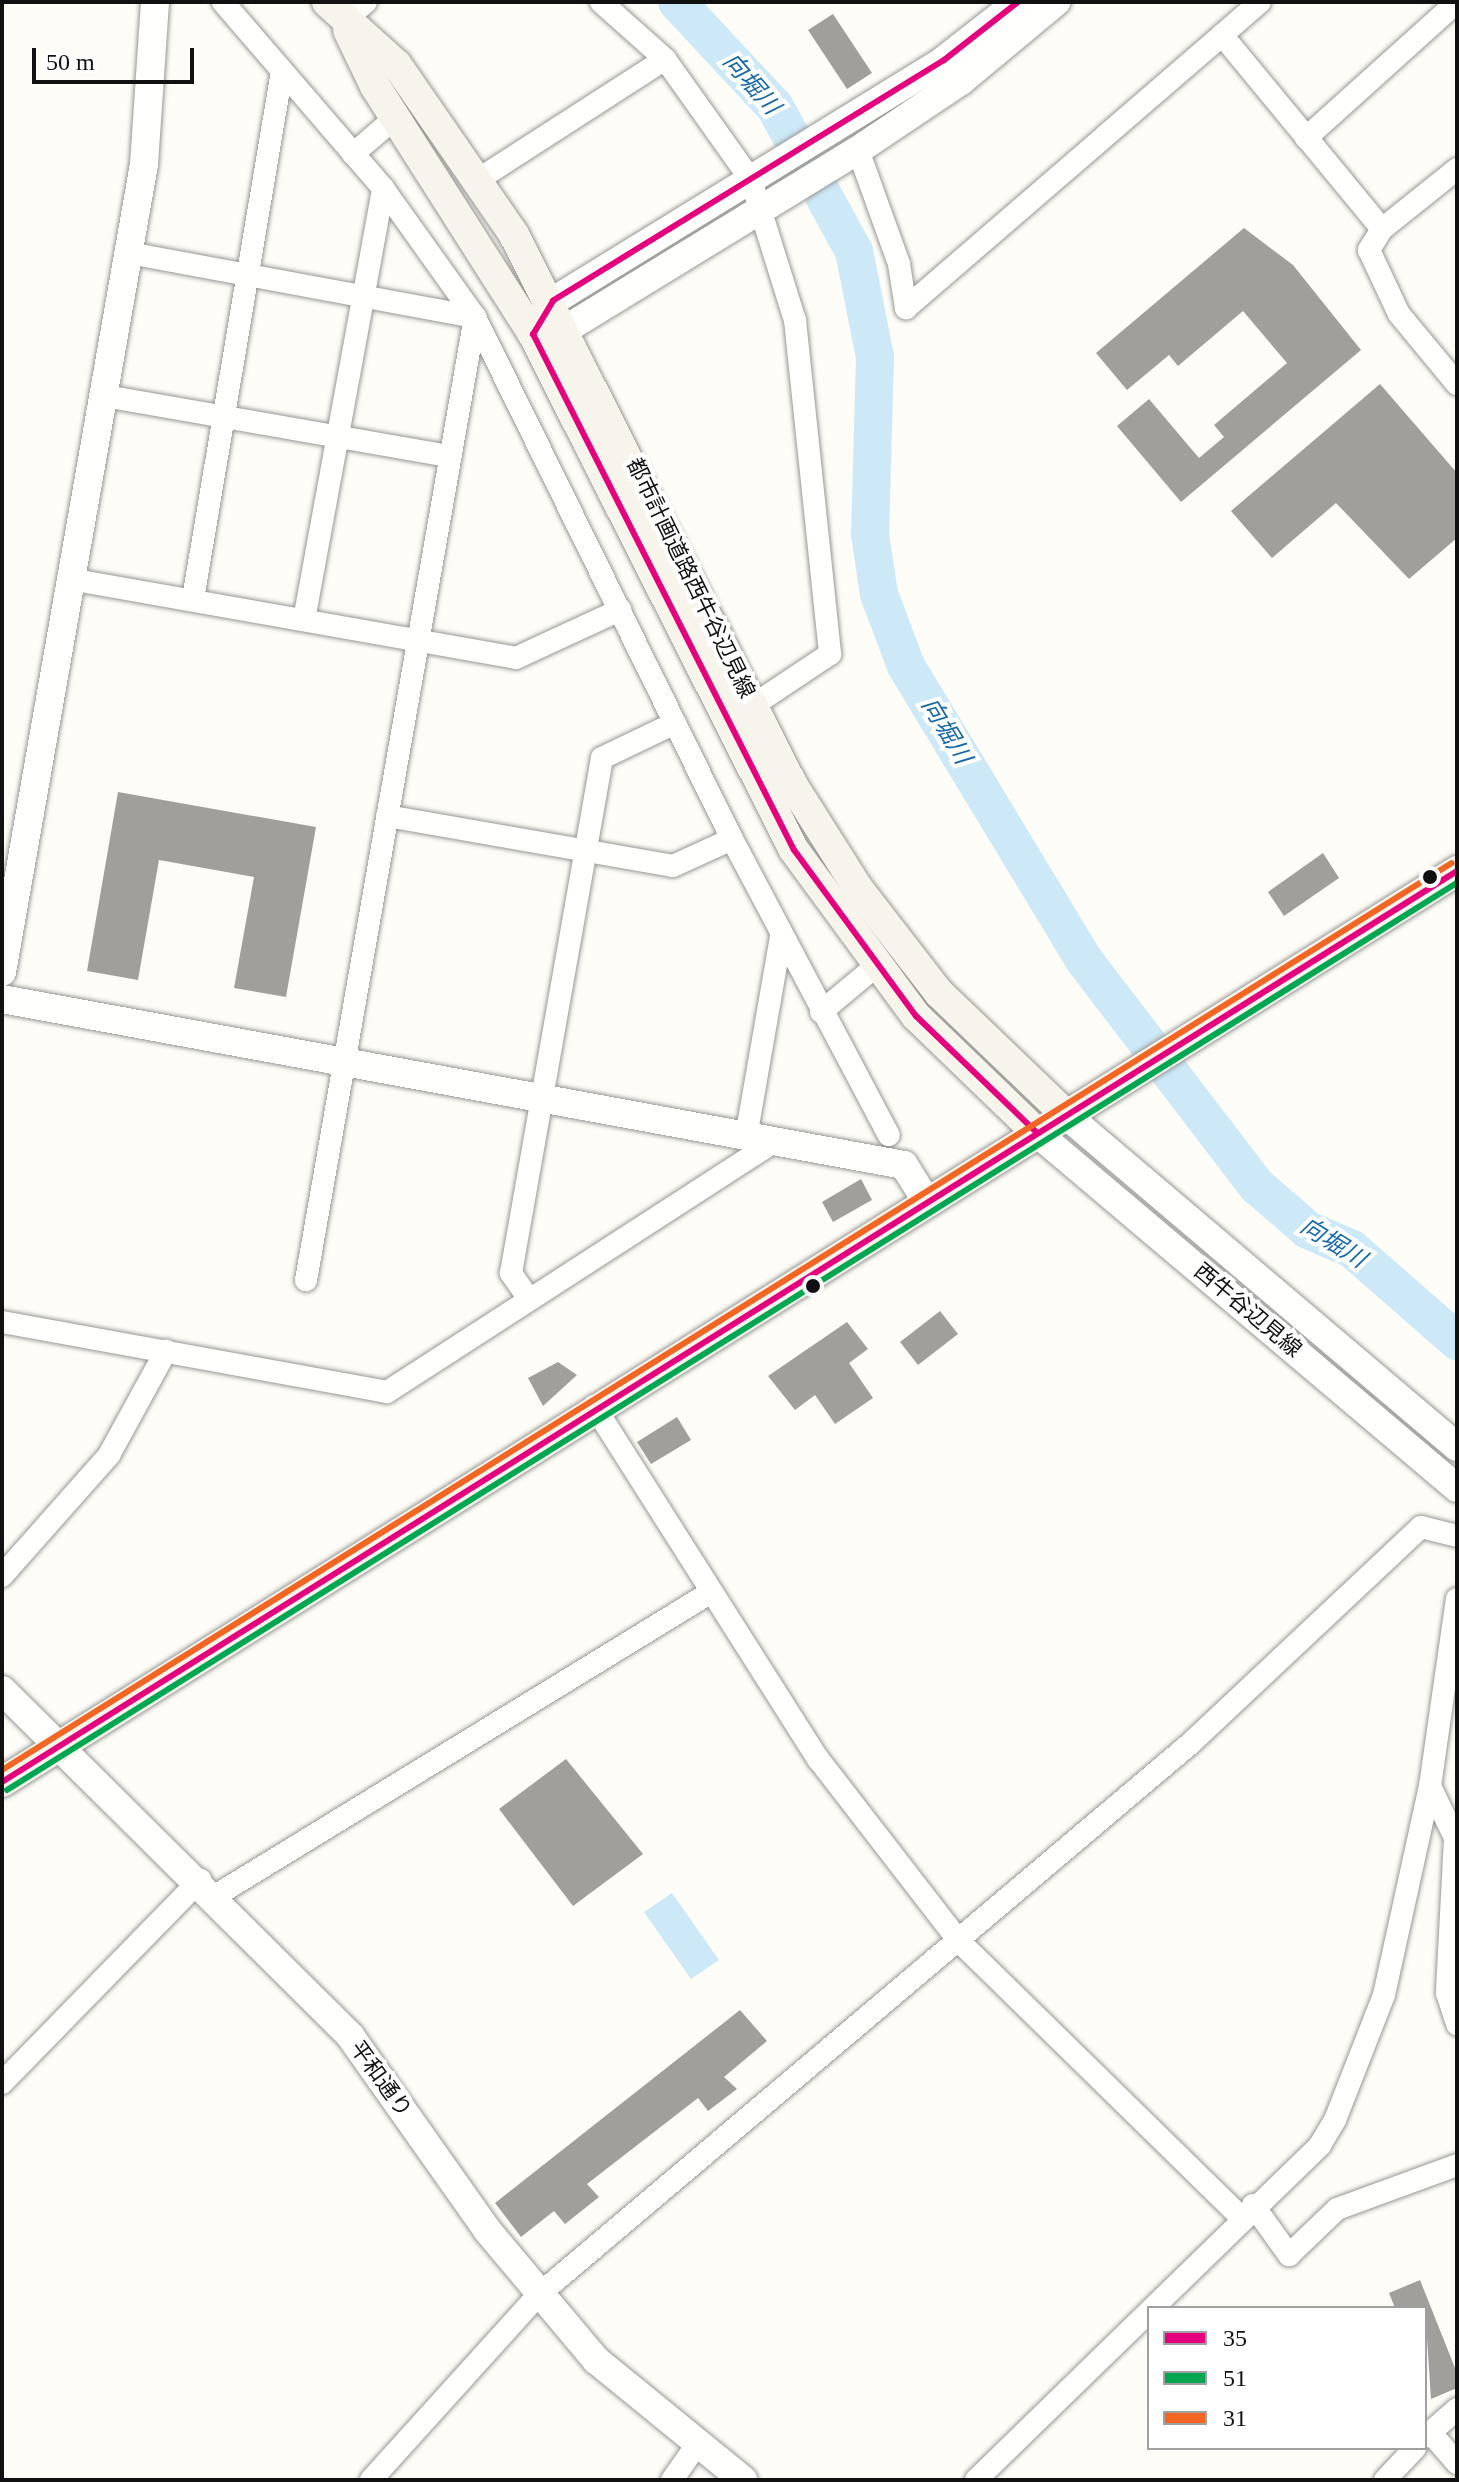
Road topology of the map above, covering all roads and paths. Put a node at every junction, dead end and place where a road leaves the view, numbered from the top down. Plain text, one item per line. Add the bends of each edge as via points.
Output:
1 (155, 2) edge
2 (223, 2) edge
3 (601, 2) edge
4 (1018, 2) edge
5 (1056, 2) edge
6 (1260, 2) edge
7 (1457, 2) edge
8 (346, 8) edge
9 (1222, 35) junction
10 (665, 59) junction
11 (282, 71) junction
12 (396, 117) junction
13 (1306, 138) junction
14 (854, 153) junction
15 (353, 154) junction
16 (1457, 169) edge
17 (754, 178) junction
18 (479, 179) junction
19 (383, 188) junction
20 (767, 206) junction
21 (1382, 229) junction
22 (129, 253) junction
23 (247, 275) junction
24 (363, 297) junction
25 (553, 301) junction
26 (475, 317) junction
27 (566, 329) junction
28 (533, 334) junction
29 (1457, 384) edge
30 (105, 396) junction
31 (224, 417) junction
32 (338, 436) junction
33 (450, 456) junction
34 (75, 580) junction
35 (193, 599) junction
36 (620, 610) junction
37 (304, 620) junction
38 (418, 641) junction
39 (752, 706) junction
40 (675, 723) junction
41 (387, 816) junction
42 (732, 839) junction
43 (583, 852) junction
44 (1457, 871) edge
45 (781, 936) junction
46 (876, 966) junction
47 (2, 972) edge
48 (2, 999) edge
49 (821, 1012) junction
50 (344, 1063) junction
51 (544, 1100) junction
52 (1066, 1115) junction
53 (1037, 1133) junction
54 (889, 1135) dead end
55 (759, 1140) junction
56 (927, 1202) junction
57 (306, 1280) dead end
58 (529, 1299) junction
59 (2, 1322) edge
60 (166, 1351) junction
61 (594, 1406) junction
62 (1457, 1447) edge
63 (1457, 1488) edge
64 (1457, 1536) edge
65 (2, 1576) edge
66 (708, 1594) junction
67 (1457, 1599) edge
68 (2, 1690) edge
69 (1450, 1703) edge
70 (61, 1743) junction
71 (2, 1782) edge
72 (1430, 1786) junction
73 (207, 1888) junction
74 (958, 1940) junction
75 (1457, 2024) edge
76 (2, 2083) edge
77 (1457, 2165) edge
78 (1247, 2211) junction
79 (537, 2296) junction
80 (1151, 2306) edge
81 (1147, 2310) edge
82 (1457, 2409) edge
83 (1427, 2435) edge
84 (1427, 2442) edge
85 (696, 2446) junction
86 (1413, 2450) edge
87 (1457, 2463) edge
88 (371, 2480) edge
89 (672, 2480) edge
90 (743, 2480) edge
91 (976, 2480) edge
92 (1385, 2480) edge

1 - 22 street via 152,115
2 - 11 street
3 - 10 street
4 - 17 street
5 - 14 street via 961,81
6 - 9 street
7 - 13 street
8 - 12 main road, 都市計画道路西牛谷辺見線
8 - 18 main road, 都市計画道路西牛谷辺見線 via 397,65
9 - 13 street
9 - 14 street via 906,308 899,264
10 - 17 street
10 - 18 street
11 - 15 street
11 - 23 street
12 - 15 street
12 - 28 main road, 都市計画道路西牛谷辺見線
13 - 21 street
14 - 20 street
15 - 19 street
16 - 21 street
17 - 20 street
17 - 25 street
18 - 25 main road, 都市計画道路西牛谷辺見線
19 - 24 street
19 - 26 street
20 - 27 street
20 - 39 street via 795,320 830,654
21 - 29 street via 1369,250 1399,314
22 - 23 street
22 - 30 street
23 - 24 street
23 - 31 street
24 - 26 street
24 - 32 street
25 - 27 main road, 都市計画道路西牛谷辺見線
25 - 28 street
26 - 33 street
26 - 36 street
27 - 28 street
27 - 39 main road, 都市計画道路西牛谷辺見線
28 - 46 main road, 都市計画道路西牛谷辺見線 via 765,802
30 - 31 street
30 - 34 street
31 - 32 street
31 - 35 street
32 - 33 street
32 - 37 street
33 - 38 street
34 - 35 street
34 - 47 street
35 - 37 street
36 - 38 street via 516,658
36 - 40 street
37 - 38 street
38 - 41 street
39 - 52 main road, 都市計画道路西牛谷辺見線 via 819,828 899,941 983,1040
40 - 42 street
40 - 43 street via 602,758
41 - 43 street
41 - 50 street
42 - 43 street via 673,866
42 - 45 street
43 - 51 street
44 - 52 main road
45 - 49 street
45 - 55 street
46 - 49 street
46 - 53 main road, 都市計画道路西牛谷辺見線 via 959,1062
48 - 50 street
49 - 54 street
50 - 51 street
50 - 57 street
51 - 55 street
51 - 58 street via 511,1273
52 - 53 main road
52 - 62 street, 西牛谷辺見線
53 - 56 main road
53 - 63 street, 西牛谷辺見線
55 - 56 street via 904,1165
55 - 58 street
56 - 61 main road
58 - 60 street via 387,1392
59 - 60 street
60 - 65 street via 109,1455
61 - 66 street
61 - 70 main road
64 - 74 street via 1421,1527 1192,1742
66 - 73 street
66 - 74 street via 819,1760
67 - 69 street
68 - 70 street, 平和通り
69 - 72 street
70 - 71 main road
70 - 73 street, 平和通り
72 - 75 street via 1455,1838 1447,1993
72 - 78 street via 1384,1995 1335,2120 1320,2145
73 - 76 street
73 - 79 street, 平和通り via 351,2037
74 - 78 street
74 - 79 street
77 - 78 street via 1337,2209 1289,2255
78 - 80 street
79 - 85 street, 平和通り via 596,2360
79 - 88 street
81 - 91 street
82 - 83 street
84 - 87 street
85 - 89 street
85 - 90 street, 平和通り
86 - 92 street

